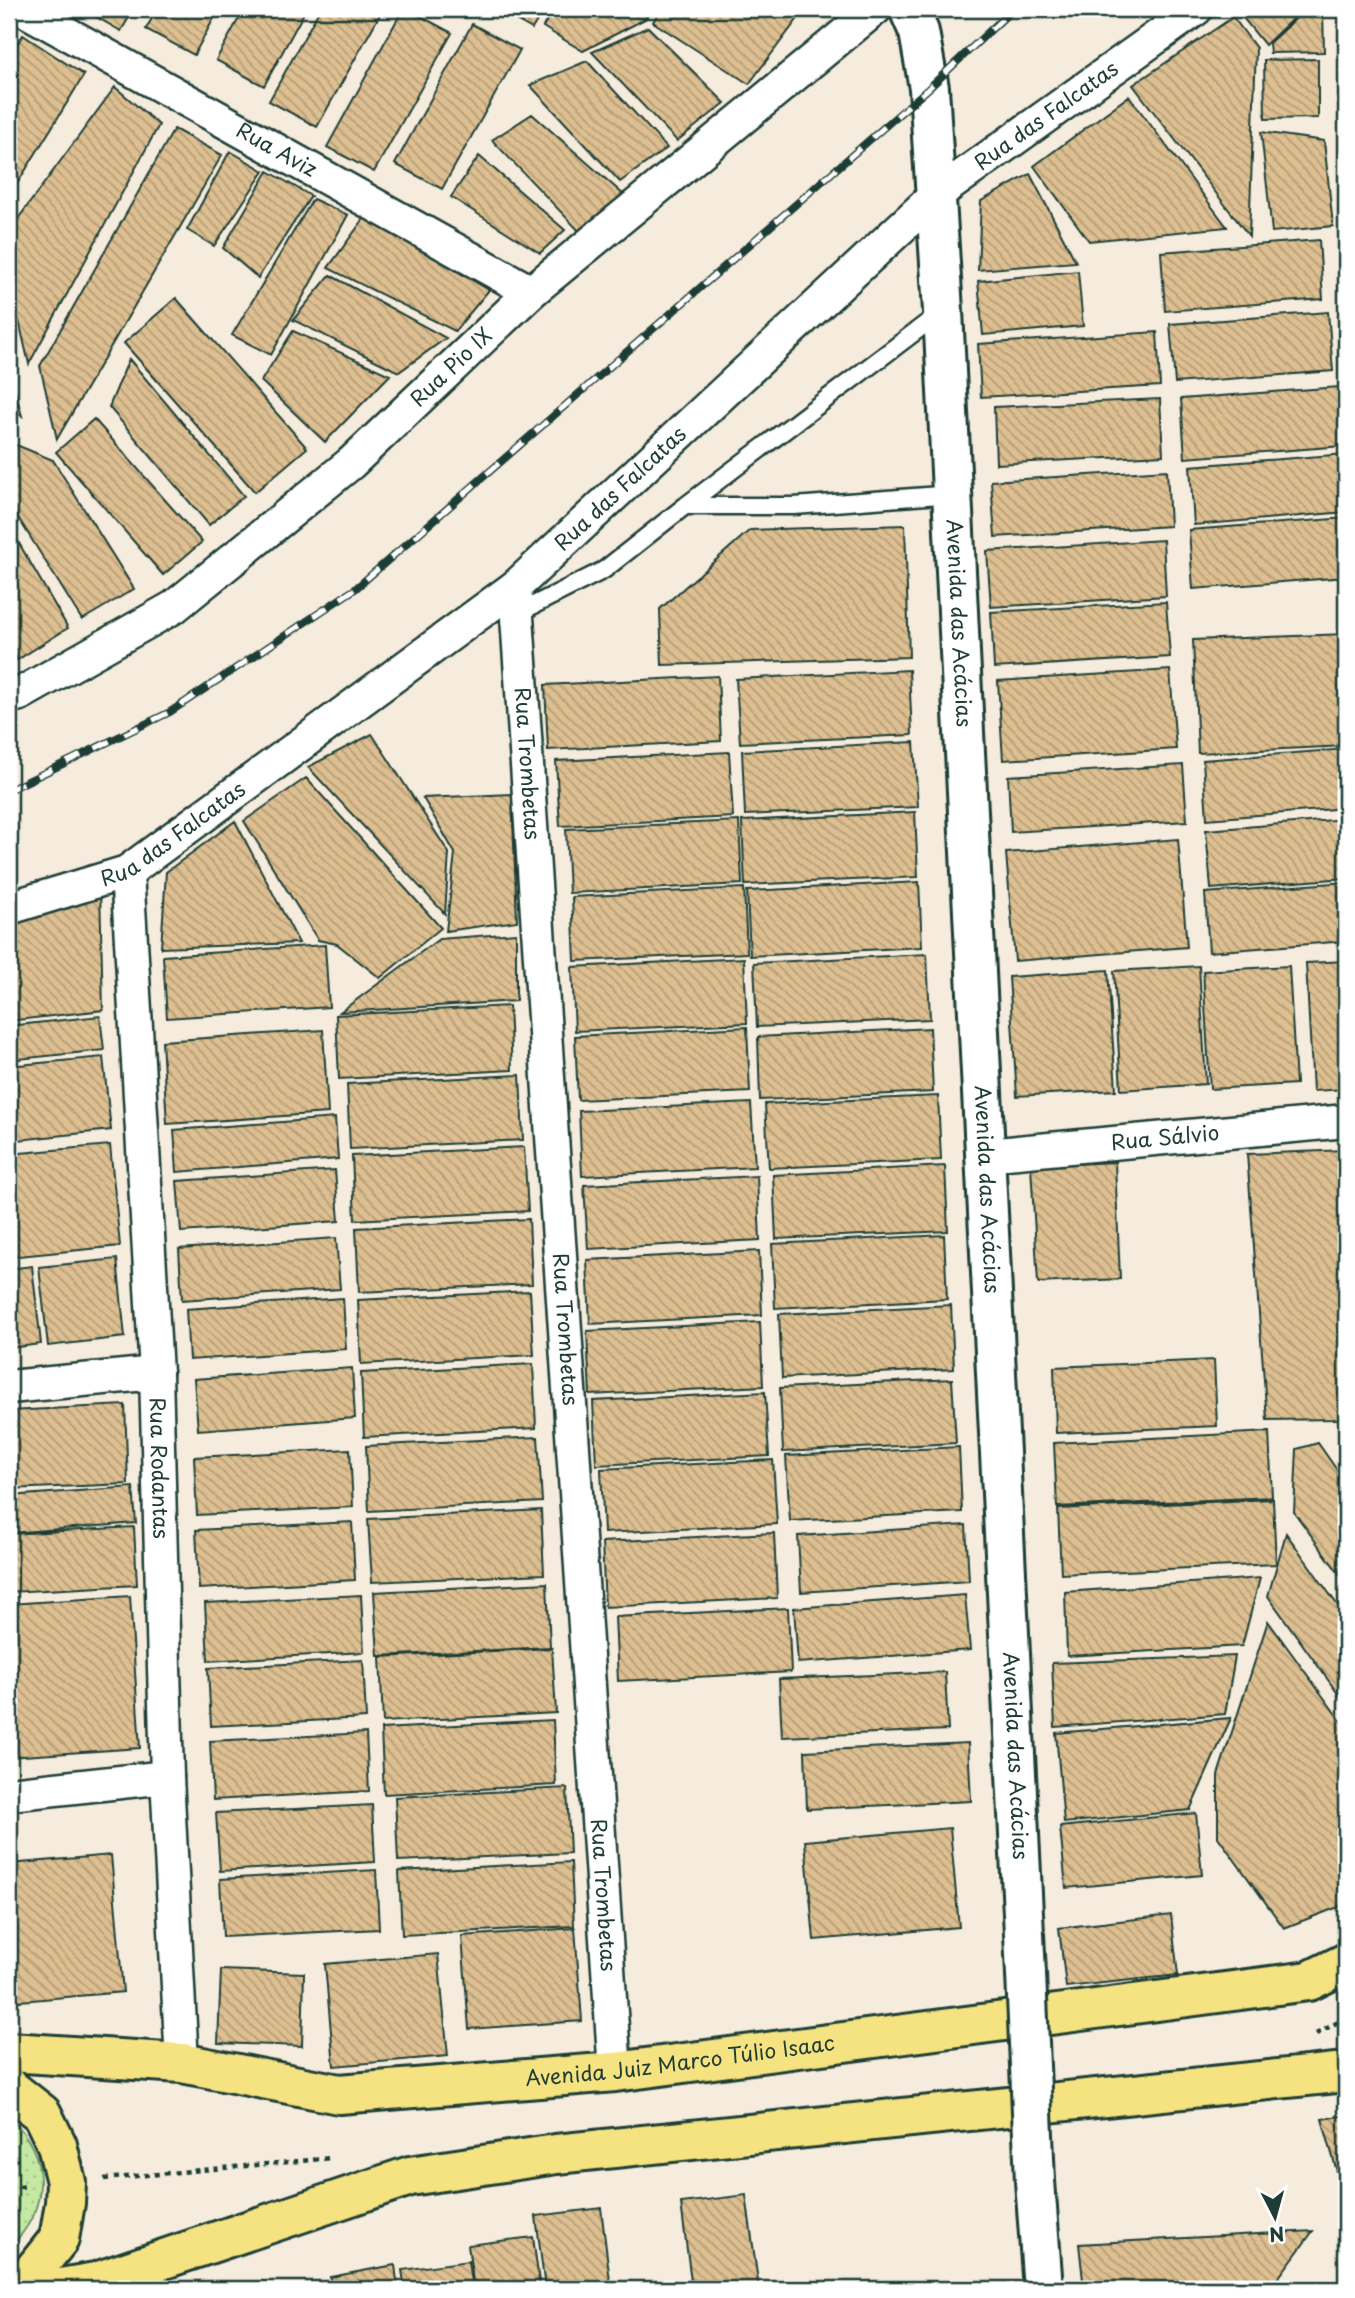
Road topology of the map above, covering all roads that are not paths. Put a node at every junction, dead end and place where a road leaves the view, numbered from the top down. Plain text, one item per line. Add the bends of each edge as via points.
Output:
1 (23, 9) edge
2 (875, 9) edge
3 (909, 9) edge
4 (1196, 9) edge
5 (936, 195) junction
6 (531, 292) junction
7 (943, 311) junction
8 (953, 495) junction
9 (685, 506) junction
10 (516, 601) junction
11 (9, 697) edge
12 (127, 872) junction
13 (9, 908) edge
14 (1346, 1121) edge
15 (986, 1155) junction
16 (156, 1373) junction
17 (9, 1387) edge
18 (167, 1777) junction
19 (9, 1794) edge
20 (1346, 1963) edge
21 (9, 2052) edge
22 (182, 2063) junction
23 (615, 2072) junction
24 (1346, 2072) edge
25 (9, 2088) edge
26 (19, 2289) edge
27 (55, 2289) edge
28 (1043, 2289) edge

1 - 6 street, Rua Aviz
2 - 6 street, Rua Pio IX
3 - 5 main road, Avenida das Acácias via 919,32 929,88
4 - 5 street, Rua das Falcatas
5 - 7 main road, Avenida das Acácias
5 - 10 street, Rua das Falcatas
6 - 11 street, Rua Pio IX via 351,463 174,607
7 - 8 main road, Avenida das Acácias
7 - 9 lane
8 - 9 lane via 794,506
8 - 15 main road, Avenida das Acácias
9 - 10 lane via 604,570
10 - 12 street, Rua das Falcatas
10 - 23 street, Rua Trombetas
12 - 13 street, Rua das Falcatas
12 - 16 street, Rua Rodantas
14 - 15 street, Rua Sálvio
15 - 28 main road, Avenida das Acácias, bridge
16 - 17 street
16 - 18 street, Rua Rodantas
18 - 19 street
18 - 22 street, Rua Rodantas
20 - 23 main road, Avenida Juiz Marco Túlio Isaac via 1309,1981
21 - 22 main road, Avenida Juiz Marco Túlio Isaac
22 - 23 main road, Avenida Juiz Marco Túlio Isaac via 339,2094
24 - 27 main road via 556,2154 410,2176 96,2282
25 - 26 main road via 42,2114 66,2182 59,2239

